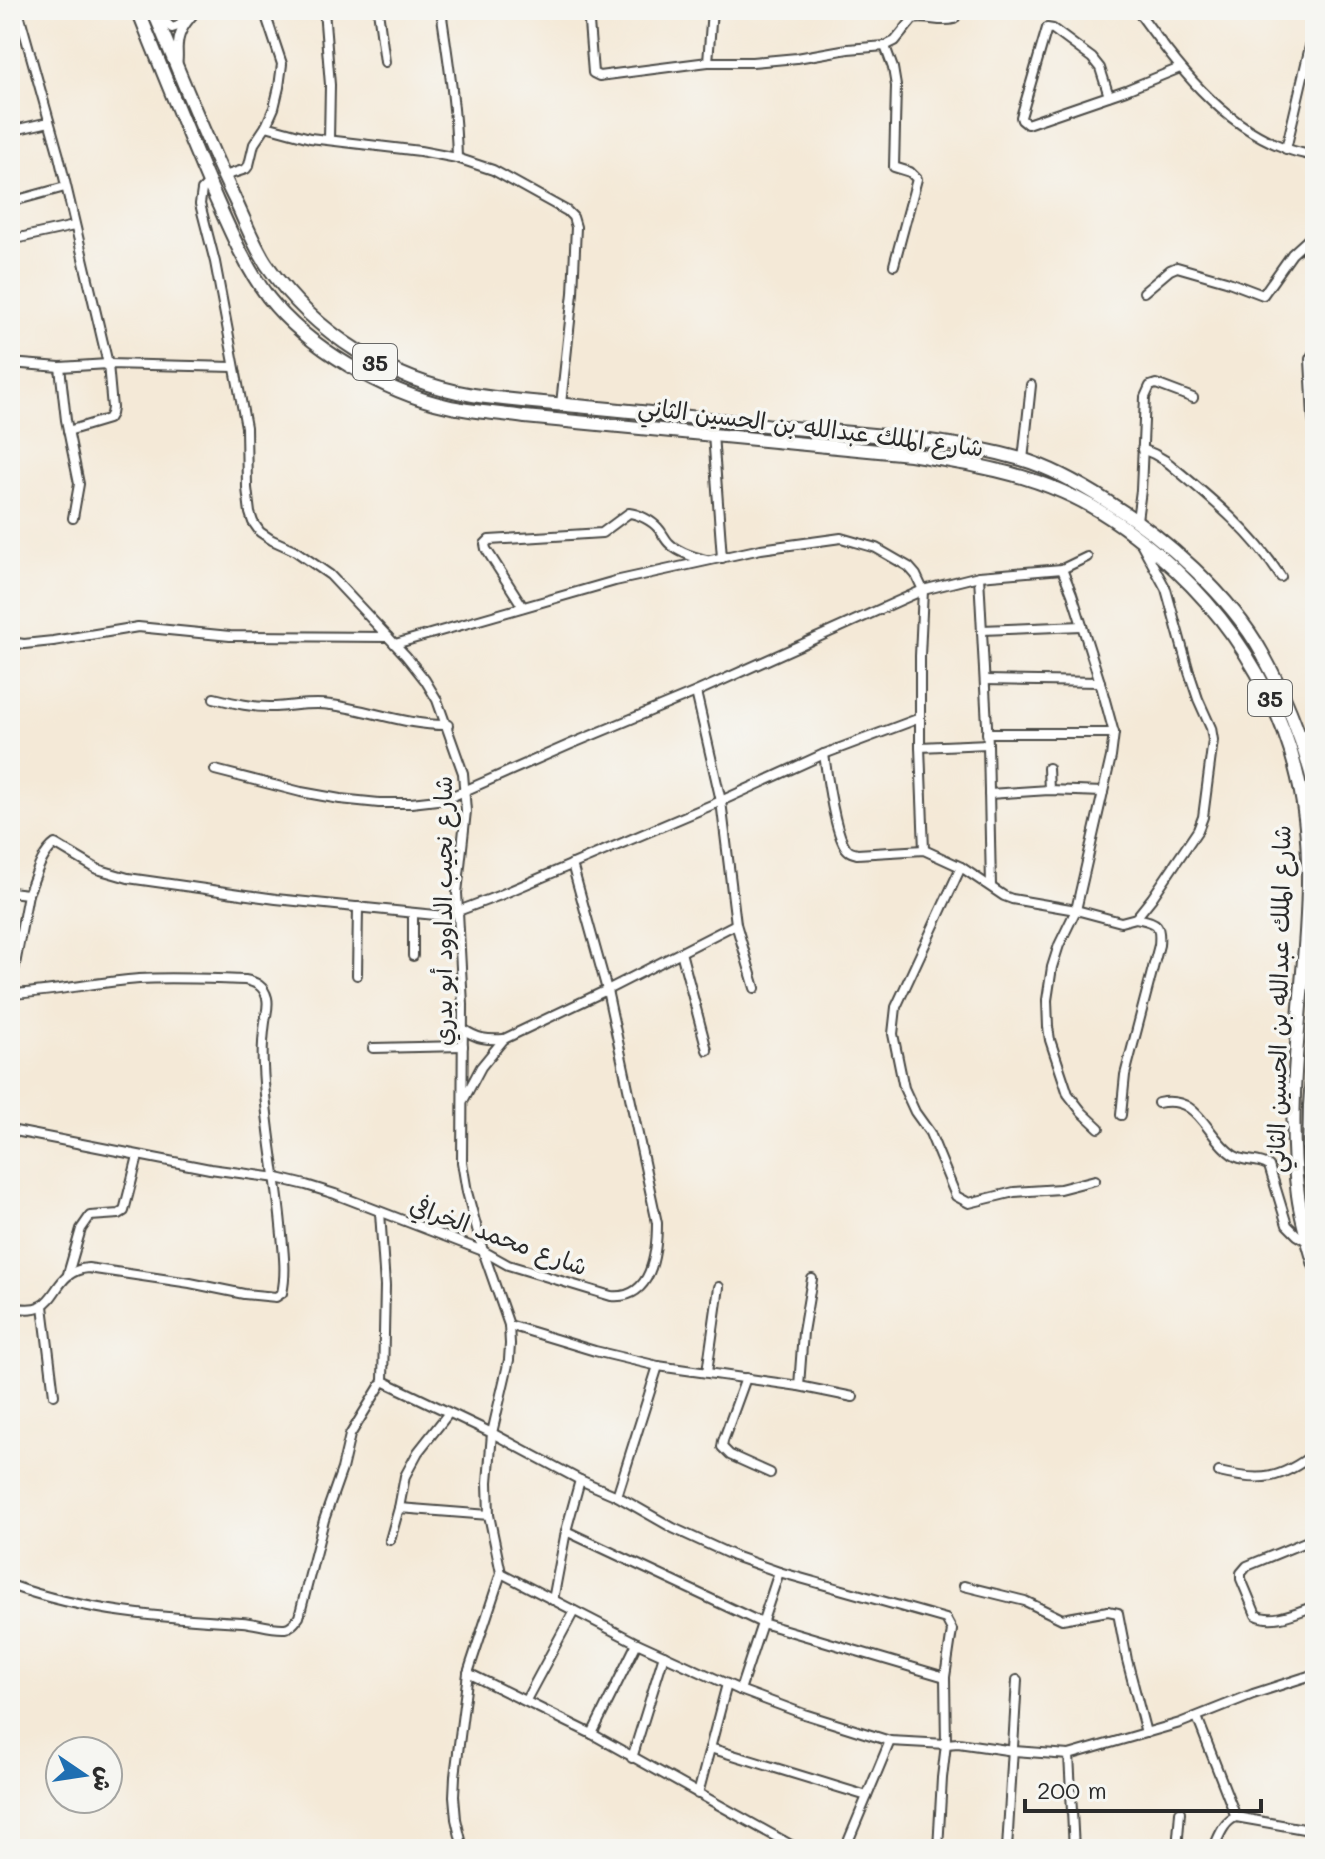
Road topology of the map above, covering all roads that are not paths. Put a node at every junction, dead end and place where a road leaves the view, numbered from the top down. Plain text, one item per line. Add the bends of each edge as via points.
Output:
1 (18, 10) edge
2 (138, 10) edge
3 (264, 10) edge
4 (324, 10) edge
5 (378, 10) edge
6 (441, 10) edge
7 (588, 10) edge
8 (712, 10) edge
9 (960, 10) edge
10 (1137, 10) edge
11 (153, 11) edge
12 (193, 11) edge
13 (929, 14) edge
14 (1315, 25) edge
15 (885, 46) junction
16 (385, 62) dead end
17 (708, 62) junction
18 (177, 65) junction
19 (1180, 68) junction
20 (1109, 96) junction
21 (49, 122) junction
22 (266, 126) junction
23 (10, 131) edge
24 (329, 140) junction
25 (1286, 149) junction
26 (1315, 156) edge
27 (457, 158) junction
28 (224, 176) junction
29 (209, 183) junction
30 (65, 187) junction
31 (10, 202) edge
32 (74, 226) junction
33 (1315, 233) edge
34 (10, 240) edge
35 (894, 265) dead end
36 (1144, 292) dead end
37 (1315, 350) edge
38 (10, 363) edge
39 (108, 364) junction
40 (60, 367) junction
41 (234, 367) junction
42 (1031, 385) dead end
43 (1193, 398) dead end
44 (561, 404) junction
45 (760, 424) junction
46 (793, 428) junction
47 (68, 431) junction
48 (1315, 431) edge
49 (713, 434) junction
50 (759, 439) junction
51 (791, 442) junction
52 (1142, 449) junction
53 (1023, 460) junction
54 (73, 518) dead end
55 (1137, 520) junction
56 (1136, 536) junction
57 (1087, 557) dead end
58 (722, 558) junction
59 (711, 561) junction
60 (1062, 569) junction
61 (979, 576) junction
62 (1281, 577) dead end
63 (923, 590) junction
64 (523, 607) junction
65 (1082, 626) junction
66 (982, 630) junction
67 (392, 640) junction
68 (10, 642) edge
69 (985, 680) junction
70 (1100, 682) junction
71 (696, 692) junction
72 (214, 698) dead end
73 (920, 718) junction
74 (448, 725) junction
75 (987, 733) junction
76 (1114, 733) junction
77 (988, 744) junction
78 (920, 747) junction
79 (824, 754) junction
80 (1048, 768) dead end
81 (215, 770) dead end
82 (1315, 788) edge
83 (1049, 790) junction
84 (466, 791) junction
85 (1103, 792) junction
86 (989, 794) junction
87 (721, 801) junction
88 (924, 850) junction
89 (572, 864) junction
90 (961, 867) junction
91 (991, 886) junction
92 (10, 892) edge
93 (28, 894) junction
94 (358, 907) junction
95 (1076, 910) junction
96 (457, 912) junction
97 (413, 914) junction
98 (1136, 918) junction
99 (736, 924) junction
100 (681, 952) junction
101 (413, 956) dead end
102 (357, 975) dead end
103 (755, 988) dead end
104 (607, 990) junction
105 (10, 993) edge
106 (463, 1029) junction
107 (1315, 1036) edge
108 (504, 1039) junction
109 (463, 1046) junction
110 (373, 1048) dead end
111 (707, 1050) dead end
112 (463, 1101) junction
113 (1158, 1103) dead end
114 (1121, 1115) dead end
115 (1099, 1128) dead end
116 (10, 1130) edge
117 (138, 1156) junction
118 (1312, 1160) edge
119 (277, 1178) junction
120 (1095, 1180) dead end
121 (1315, 1194) edge
122 (380, 1212) junction
123 (1307, 1241) junction
124 (483, 1251) junction
125 (1315, 1265) edge
126 (67, 1276) junction
127 (812, 1279) dead end
128 (719, 1287) dead end
129 (10, 1306) edge
130 (43, 1306) junction
131 (509, 1325) junction
132 (658, 1366) junction
133 (707, 1372) junction
134 (746, 1378) junction
135 (383, 1381) junction
136 (799, 1386) junction
137 (54, 1395) dead end
138 (853, 1397) dead end
139 (448, 1414) junction
140 (492, 1433) junction
141 (1315, 1453) edge
142 (1219, 1472) dead end
143 (770, 1473) dead end
144 (580, 1480) junction
145 (617, 1496) junction
146 (399, 1508) junction
147 (489, 1515) junction
148 (566, 1531) junction
149 (1315, 1538) edge
150 (390, 1540) dead end
151 (779, 1572) junction
152 (501, 1573) junction
153 (10, 1585) edge
154 (964, 1586) dead end
155 (553, 1600) junction
156 (1315, 1606) edge
157 (574, 1611) junction
158 (762, 1623) junction
159 (637, 1643) junction
160 (664, 1655) junction
161 (468, 1673) junction
162 (1315, 1674) edge
163 (945, 1677) junction
164 (1017, 1680) dead end
165 (727, 1684) junction
166 (740, 1690) junction
167 (526, 1700) junction
168 (1197, 1717) junction
169 (1146, 1733) junction
170 (592, 1734) junction
171 (890, 1741) junction
172 (946, 1744) junction
173 (710, 1748) junction
174 (1014, 1751) junction
175 (1069, 1755) junction
176 (632, 1758) junction
177 (698, 1794) junction
178 (867, 1796) junction
179 (1180, 1812) dead end
180 (1236, 1817) junction
181 (1315, 1834) edge
182 (463, 1849) edge
183 (798, 1849) edge
184 (845, 1849) edge
185 (938, 1849) edge
186 (1007, 1849) edge
187 (1074, 1849) edge
188 (1177, 1849) edge
189 (1213, 1849) edge
190 (1310, 1849) edge

1 - 21 street
2 - 29 highway, شارع الملك عبدالله بن الحسين الثاني / 35
3 - 22 street via 282,64
4 - 24 street
5 - 16 street
6 - 27 street
7 - 17 street via 591,63 599,76
8 - 17 street
9 - 13 street via 949,21
10 - 19 street
11 - 12 street via 172,28
11 - 18 highway, شارع الملك عبدالله بن الحسين الثاني / 35
12 - 18 street via 179,38
13 - 15 street via 913,19
14 - 25 street
15 - 17 street via 797,58
15 - 35 street via 896,86 894,167 917,179
18 - 28 highway, شارع الملك عبدالله بن الحسين الثاني / 35
19 - 20 street
19 - 25 street via 1242,127
20 - 20 street via 1024,123 1021,117 1047,28 1092,58
21 - 23 street
21 - 30 street
22 - 24 street
22 - 28 street via 246,169
24 - 27 street
25 - 26 street
27 - 44 street via 493,170 573,217 573,293
28 - 44 highway, شارع الملك عبدالله بن الحسين الثاني / 35 via 280,283 319,323 363,356 450,391
29 - 41 street, شارع نجيب الداوود أبو بدري via 200,204
29 - 49 highway, شارع الملك عبدالله بن الحسين الثاني / 35 via 269,298 332,354 389,386 464,409
30 - 31 street
30 - 32 street
32 - 34 street
32 - 39 street
33 - 36 street via 1292,254 1263,295 1177,267
37 - 48 street via 1310,359
38 - 40 street
39 - 40 street
39 - 41 street
39 - 47 street via 111,416
40 - 47 street
41 - 67 street, شارع نجيب الداوود أبو بدري via 246,427 253,522 260,532 330,575
42 - 53 street
43 - 52 street via 1150,386
44 - 45 highway, شارع الملك عبدالله بن الحسين الثاني / 35
45 - 46 highway, شارع الملك عبدالله بن الحسين الثاني / 35
45 - 50 highway via 765,432
46 - 51 highway via 788,434
46 - 53 highway, شارع الملك عبدالله بن الحسين الثاني / 35 via 968,447
47 - 54 street via 79,484
49 - 50 highway, شارع الملك عبدالله بن الحسين الثاني / 35
49 - 58 street
50 - 51 highway, شارع الملك عبدالله بن الحسين الثاني / 35
51 - 56 highway, شارع الملك عبدالله بن الحسين الثاني / 35 via 910,454 1024,476 1065,493
52 - 55 street
52 - 62 street via 1166,461 1236,521
53 - 55 highway, شارع الملك عبدالله بن الحسين الثاني / 35 via 1078,483
55 - 82 highway, شارع الملك عبدالله بن الحسين الثاني / 35 via 1206,582 1261,651 1294,717
56 - 98 street via 1166,589 1213,740 1198,830
56 - 123 highway, شارع الملك عبدالله بن الحسين الثاني / 35 via 1185,578 1228,627 1257,671 1282,723 1293,762 1308,860 1294,1109 1298,1195
57 - 60 street
58 - 59 street
58 - 63 street via 841,538 901,562
59 - 64 street
59 - 64 street via 674,547 658,527 629,513 602,533 489,540 486,549
60 - 61 street
60 - 65 street
61 - 63 street
61 - 66 street
63 - 71 street
63 - 73 street
64 - 67 street
65 - 66 street
65 - 70 street
66 - 69 street
67 - 68 street via 230,636 138,627 53,641
67 - 74 street, شارع نجيب الداوود أبو بدري via 433,691
69 - 70 street
69 - 75 street
70 - 76 street
71 - 84 street
71 - 87 street
72 - 74 street via 273,707 322,703
73 - 78 street
73 - 79 street
74 - 84 street, شارع نجيب الداوود أبو بدري
75 - 76 street
75 - 77 street
76 - 85 street
77 - 78 street
77 - 86 street
78 - 88 street
79 - 87 street
79 - 88 street via 847,850
80 - 83 street
81 - 84 street via 311,794 379,803 437,801
83 - 85 street
83 - 86 street
84 - 96 street, شارع نجيب الداوود أبو بدري
85 - 95 street
86 - 91 street
87 - 89 street
87 - 99 street
88 - 90 street
89 - 96 street
89 - 104 street, شارع محمد الخرافي
90 - 91 street
90 - 120 street via 896,1007 893,1034 904,1088 962,1200 969,1203
91 - 95 street via 1020,902
92 - 93 street
93 - 94 street via 55,844 120,877
93 - 105 street
94 - 97 street
94 - 102 street
95 - 98 street via 1121,922
95 - 115 street via 1052,967 1048,1027 1068,1094
96 - 97 street
96 - 106 street, شارع نجيب الداوود أبو بدري
97 - 101 street
98 - 114 street via 1158,925 1160,934 1125,1075
99 - 100 street
99 - 103 street
100 - 104 street
100 - 111 street
104 - 108 street
104 - 124 street, شارع محمد الخرافي via 657,1223 646,1280 623,1297 611,1296 508,1265
105 - 119 street via 137,979 258,984 267,996 263,1064
106 - 108 street via 474,1037
106 - 109 street, شارع نجيب الداوود أبو بدري
107 - 118 highway, شارع الملك عبدالله بن الحسين الثاني
108 - 112 street
109 - 110 street
109 - 112 street, شارع نجيب الداوود أبو بدري
112 - 124 street, شارع نجيب الداوود أبو بدري via 462,1162
113 - 123 street via 1183,1104 1235,1157 1269,1166 1287,1225
116 - 117 street, شارع محمد الخرافي
117 - 119 street, شارع محمد الخرافي
117 - 126 street via 124,1211 90,1216
118 - 121 highway, شارع الملك عبدالله بن الحسين الثاني
119 - 122 street, شارع محمد الخرافي
119 - 126 street via 284,1280 278,1297 88,1268
122 - 124 street, شارع محمد الخرافي
122 - 135 street
123 - 125 highway, شارع الملك عبدالله بن الحسين الثاني / 35
124 - 131 street, شارع نجيب الداوود أبو بدري
126 - 130 street
127 - 136 street
128 - 133 street
129 - 130 street
130 - 137 street
131 - 132 street
131 - 140 street via 509,1360
132 - 133 street
132 - 145 street
133 - 134 street
134 - 136 street
134 - 143 street via 722,1447
135 - 139 street
135 - 153 street via 350,1435 299,1617 291,1626 146,1616
136 - 138 street
139 - 140 street
139 - 146 street via 405,1476
140 - 144 street
140 - 147 street
141 - 142 street via 1264,1478
144 - 145 street
144 - 148 street
145 - 151 street via 704,1544
146 - 147 street
146 - 150 street
147 - 152 street
148 - 155 street
148 - 158 street
149 - 156 street via 1241,1573 1259,1617
151 - 158 street
151 - 163 street via 946,1619 952,1643
152 - 155 street
152 - 161 street
154 - 169 street via 1025,1601 1062,1619 1118,1613
155 - 157 street
157 - 159 street
157 - 167 street
158 - 163 street
158 - 166 street
159 - 160 street
159 - 170 street
160 - 165 street
160 - 176 street
161 - 167 street
161 - 182 street via 454,1796
162 - 168 street
163 - 172 street
164 - 174 street
165 - 166 street
165 - 173 street
166 - 171 street
167 - 170 street
168 - 169 street
168 - 180 street
169 - 175 street
170 - 176 street
171 - 172 street
171 - 178 street
172 - 174 street
172 - 185 street
173 - 177 street
173 - 178 street
174 - 175 street
174 - 186 street
175 - 187 street
176 - 177 street
177 - 183 street
178 - 184 street
179 - 188 street
180 - 181 street
180 - 189 street via 1224,1825
181 - 190 street

